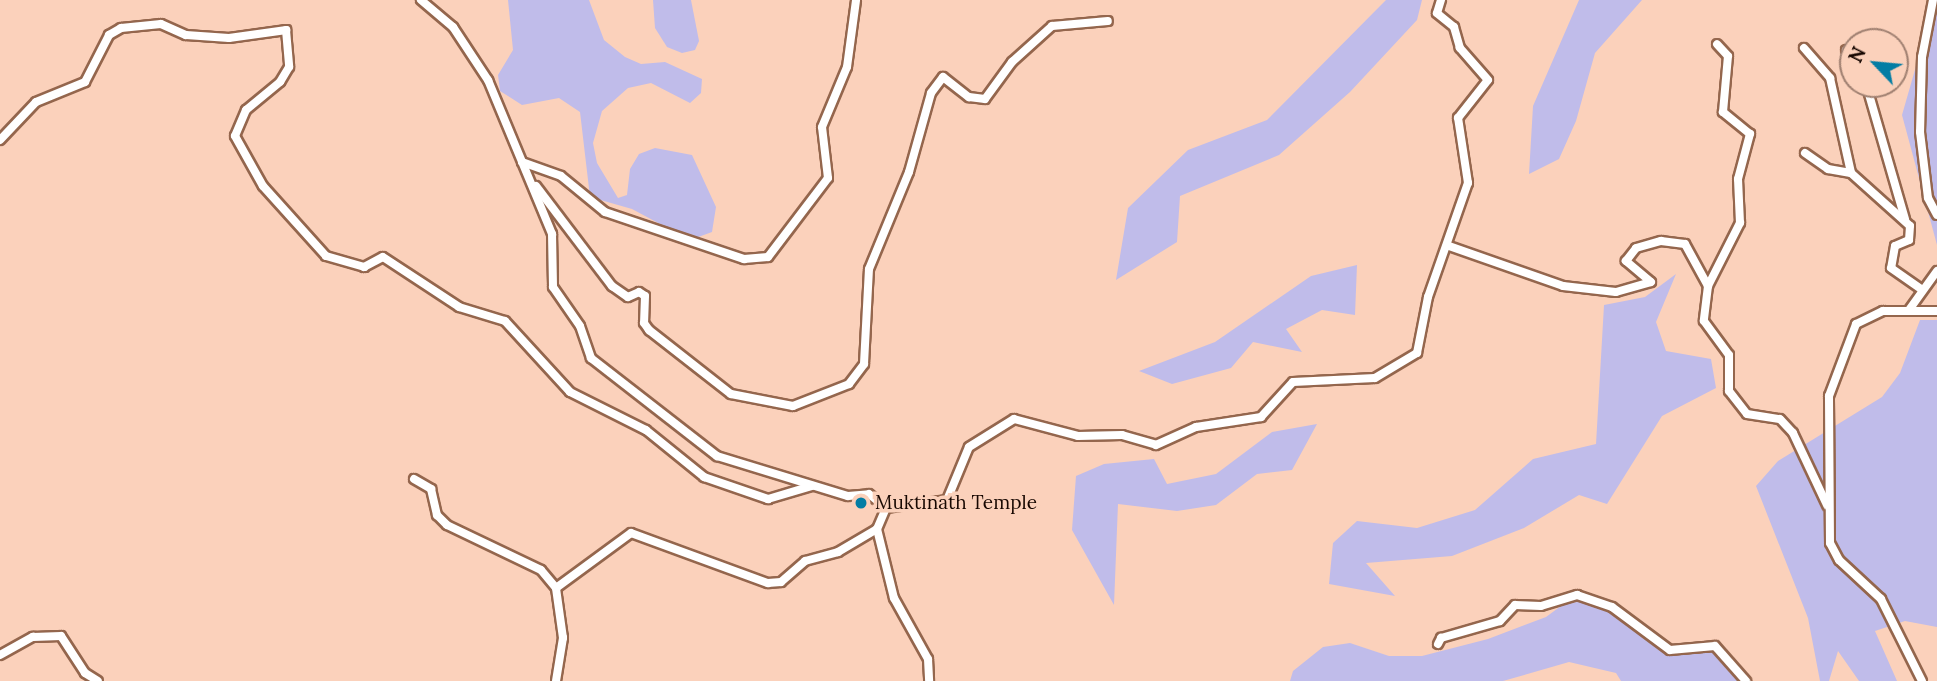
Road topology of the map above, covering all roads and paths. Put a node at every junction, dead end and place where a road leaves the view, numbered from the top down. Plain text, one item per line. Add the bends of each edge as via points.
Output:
1 (421, 0) edge
2 (856, 0) edge
3 (1441, 0) edge
4 (1933, 0) edge
5 (1108, 22) dead end
6 (1717, 44) dead end
7 (1804, 48) dead end
8 (1873, 98) edge
9 (0, 140) edge
10 (1805, 153) dead end
11 (522, 162) junction
12 (1851, 173) junction
13 (536, 186) junction
14 (1937, 215) edge
15 (1905, 219) junction
16 (1449, 246) junction
17 (1937, 271) edge
18 (1708, 286) junction
19 (1922, 290) junction
20 (1909, 310) junction
21 (1937, 311) edge
22 (414, 479) dead end
23 (813, 486) junction
24 (1827, 505) junction
25 (886, 508) junction
26 (877, 529) junction
27 (556, 588) junction
28 (1438, 644) dead end
29 (0, 655) edge
30 (98, 681) edge
31 (556, 681) edge
32 (929, 681) edge
33 (1746, 681) edge
34 (1922, 681) edge

1 - 11 street via 466,43
2 - 11 street via 847,67 822,127 828,178 768,257 744,259 605,212 561,176
3 - 16 street via 1437,12 1454,27 1461,48 1488,80 1458,118 1469,172
4 - 14 street via 1922,57 1920,132 1928,198
5 - 13 street via 1052,26 1012,62 985,99 969,97 943,77 931,93 909,172 869,269 864,364 849,384 793,405 731,394 649,330 644,323 645,296 639,292 628,297 612,286
6 - 18 street via 1728,56 1723,112 1750,134 1738,179 1740,223
7 - 12 street via 1830,78
8 - 15 street
9 - 23 street via 36,102 86,82 109,35 121,28 161,24 186,35 229,38 286,30 289,66 280,82 246,110 235,136 263,186 326,256 365,267 383,257 459,307 505,321 570,392 646,430 704,477 768,499
10 - 12 street via 1828,169
11 - 13 street
12 - 15 street
13 - 23 street via 552,234 553,287 600,369 717,456
15 - 19 street via 1911,235 1895,246 1891,268
16 - 18 street via 1563,286 1616,292 1651,282 1632,269 1629,253 1648,244 1674,242 1685,244 1694,255
16 - 25 street via 1428,297 1417,353 1375,377 1293,382 1261,417 1196,427 1156,445 1122,435 1078,436 1014,419 970,447 947,500
17 - 19 street
18 - 24 street via 1701,310 1729,355 1728,391 1747,414 1780,419 1793,433
19 - 20 street
20 - 21 street
20 - 24 street via 1883,311 1856,324 1830,382 1833,480
22 - 27 street via 431,489 437,515 447,525 541,570
23 - 25 street via 848,495 869,494
24 - 34 street via 1826,526 1839,560 1881,598
25 - 26 street
26 - 27 street via 838,552 806,561 781,582 768,583 631,533
26 - 32 street via 894,598 928,659
27 - 31 street via 563,638
28 - 33 street via 1441,638 1500,621 1515,605 1541,606 1577,595 1612,607 1670,650 1715,646
29 - 30 street via 33,637 61,636 85,673

